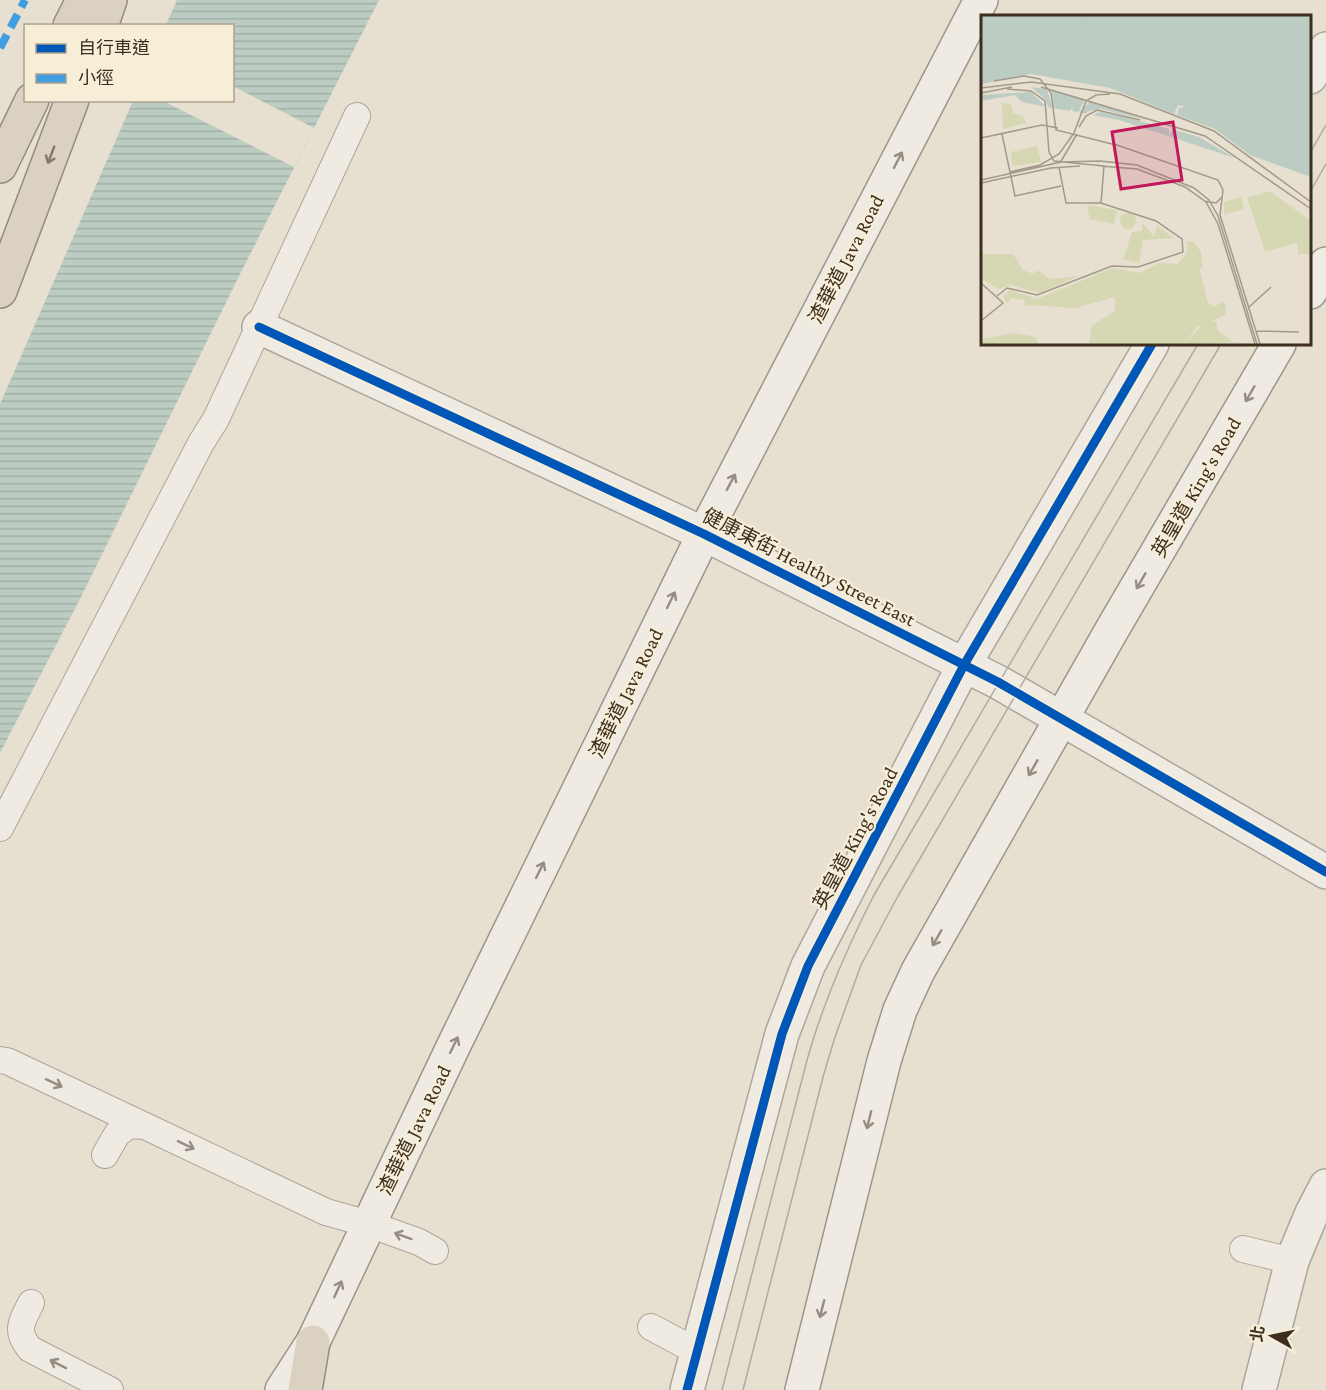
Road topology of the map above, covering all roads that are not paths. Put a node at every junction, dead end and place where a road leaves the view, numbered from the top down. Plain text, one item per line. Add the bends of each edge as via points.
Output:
1 (83, 0) edge
2 (110, 0) edge
3 (981, 0) edge
4 (71, 24) edge
5 (101, 24) edge
6 (1326, 49) edge
7 (1311, 75) edge
8 (31, 102) edge
9 (71, 102) edge
10 (357, 116) dead end
11 (0, 166) edge
12 (1326, 264) edge
13 (1311, 290) edge
14 (0, 291) edge
15 (259, 327) junction
16 (1151, 345) edge
17 (1278, 345) edge
18 (704, 534) junction
19 (964, 665) junction
20 (1062, 717) junction
21 (0, 828) edge
22 (1326, 872) edge
23 (0, 1060) edge
24 (145, 1126) junction
25 (105, 1155) dead end
26 (1326, 1186) edge
27 (369, 1224) junction
28 (1243, 1249) dead end
29 (435, 1251) dead end
30 (1293, 1261) junction
31 (31, 1303) dead end
32 (651, 1327) dead end
33 (0, 1334) edge
34 (313, 1342) junction
35 (30, 1349) junction
36 (698, 1352) junction
37 (110, 1390) edge
38 (282, 1390) edge
39 (305, 1390) edge
40 (687, 1390) edge
41 (802, 1390) edge
42 (1259, 1390) edge

1 - 4 highway
2 - 5 highway
18 -> 3 main road, 渣華道 Java Road
6 - 7 main road
8 - 11 highway
9 -> 14 highway
10 - 15 lane
12 - 13 main road
15 - 18 main road, 健康東街 Healthy Street East
15 - 21 lane via 216,419
16 - 19 main road, 英皇道 King's Road
17 -> 20 main road, 英皇道 King's Road
18 - 19 main road, 健康東街 Healthy Street East
27 -> 18 main road, 渣華道 Java Road
19 - 20 main road, 健康東街 Healthy Street East
19 - 36 main road, 英皇道 King's Road via 808,966 782,1034
20 - 22 main road, 健康東街 Healthy Street East
20 -> 41 main road, 英皇道 King's Road via 918,971 900,1010
23 -> 24 lane
24 - 25 lane via 129,1125 117,1134
24 -> 27 lane via 326,1212
26 - 30 main road
29 -> 27 lane
34 -> 27 main road, 渣華道 Java Road
28 - 30 lane
30 - 42 main road
31 - 35 lane via 21,1324 21,1338
32 - 36 lane
33 - 35 lane
34 - 38 main road, 渣華道 Java Road
34 - 39 highway
37 -> 35 lane
36 - 40 main road, 英皇道 King's Road

